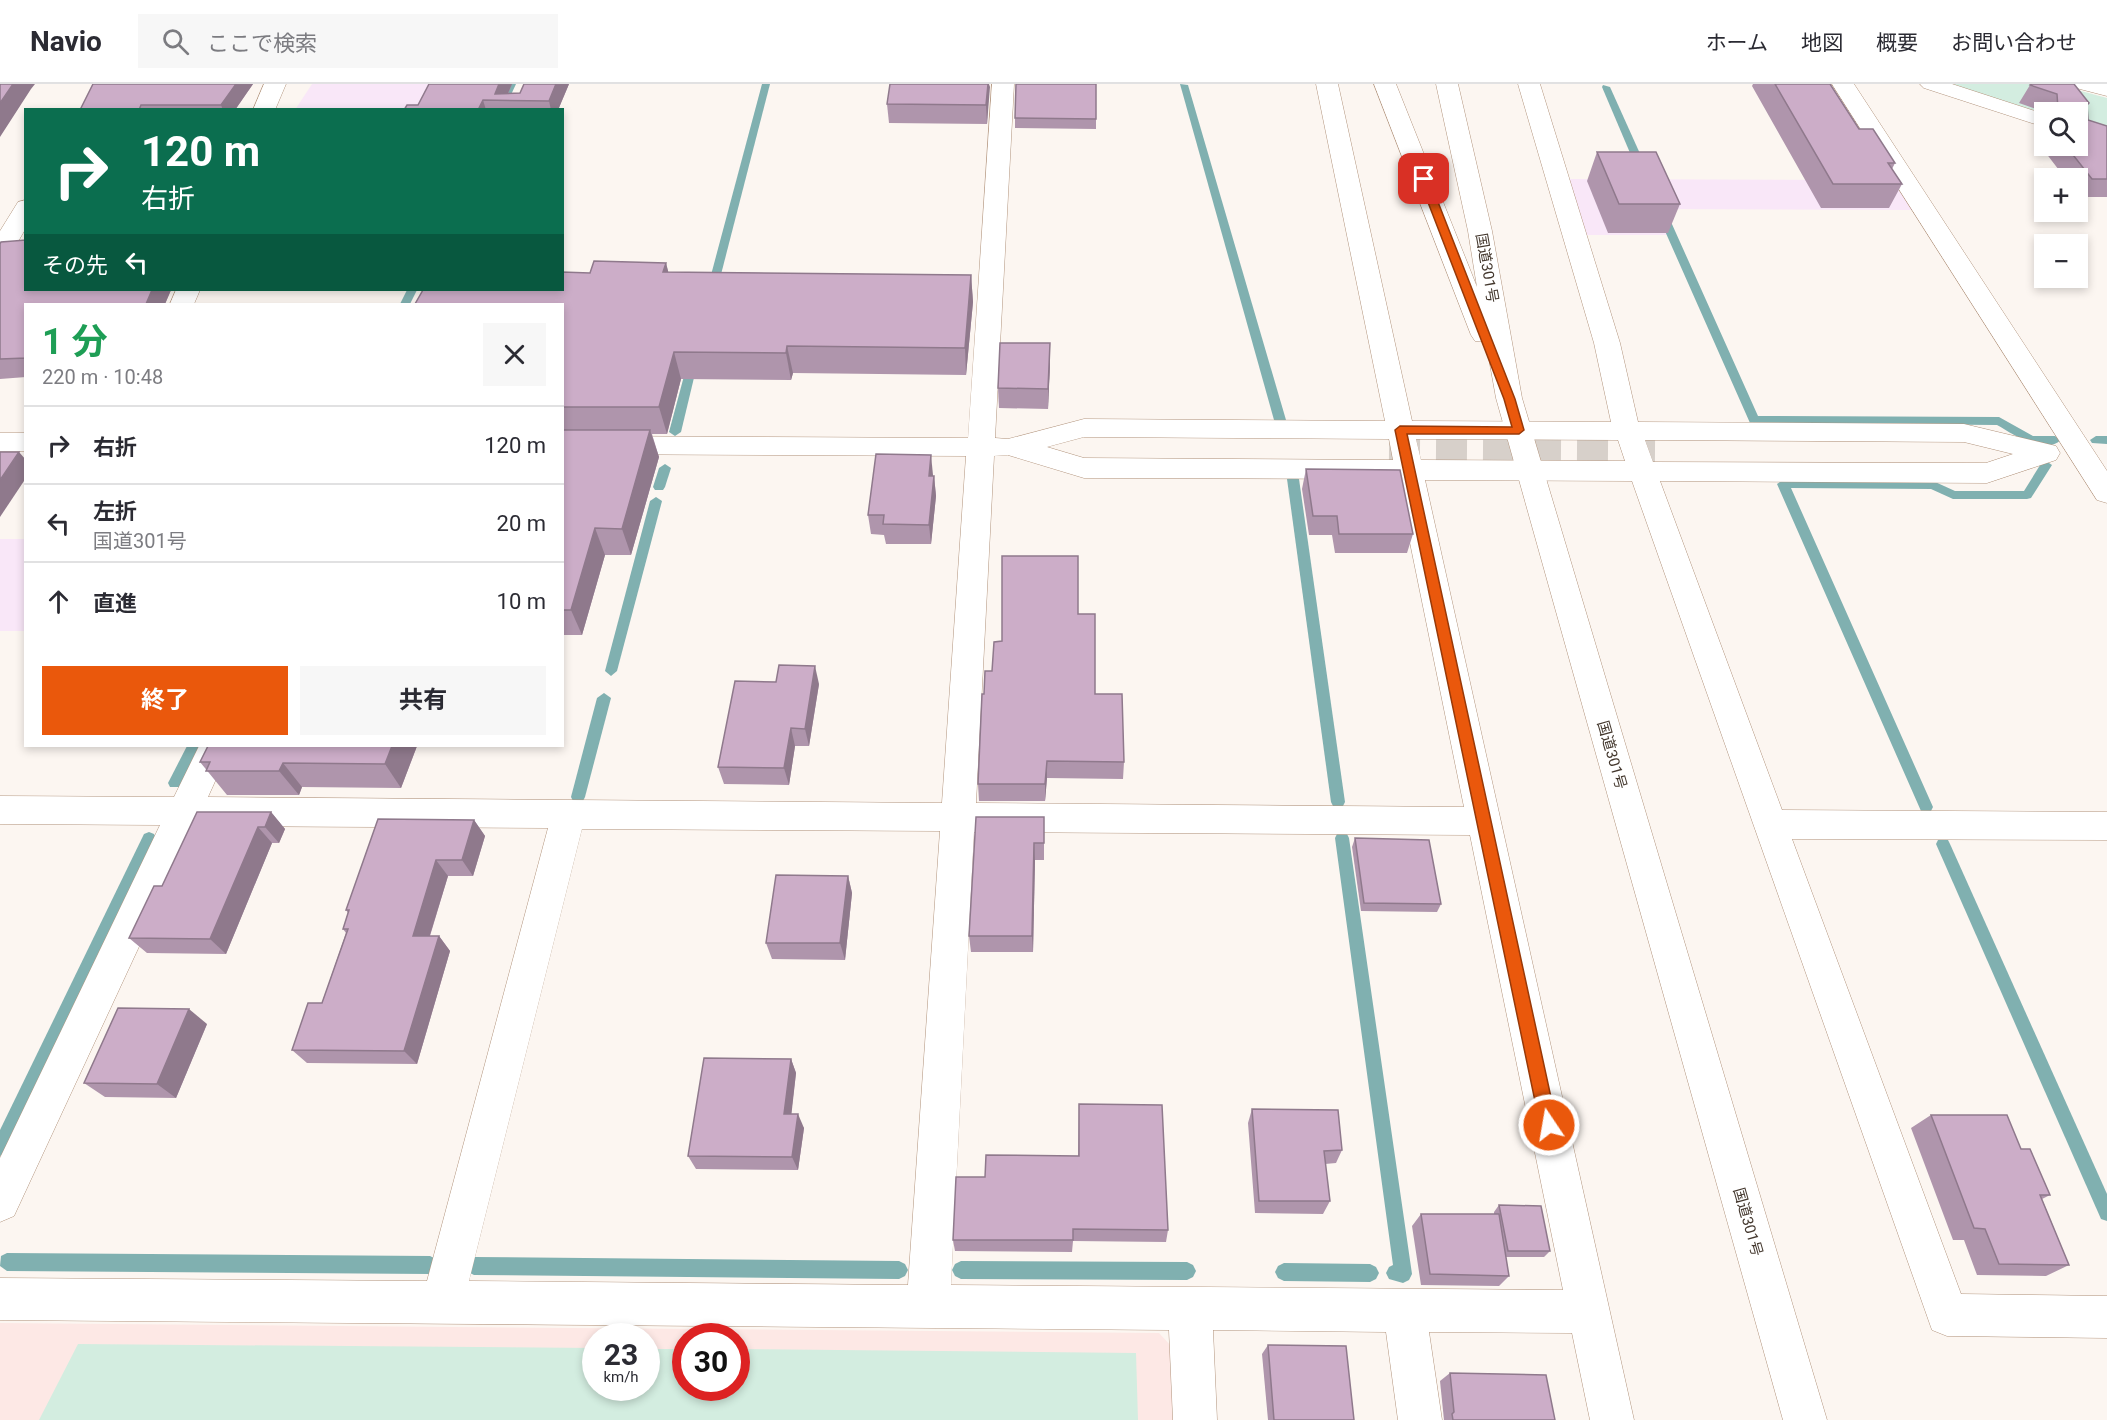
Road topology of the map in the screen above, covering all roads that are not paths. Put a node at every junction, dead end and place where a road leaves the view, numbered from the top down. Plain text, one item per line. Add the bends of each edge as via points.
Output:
1 (275, 84) edge
2 (1003, 84) edge
3 (1327, 84) edge
4 (1385, 84) edge
5 (1447, 84) edge
6 (1529, 84) edge
7 (1843, 84) edge
8 (1932, 84) edge
9 (2083, 84) edge
10 (2107, 90) edge
11 (265, 108) edge
12 (2034, 118) edge
13 (24, 210) edge
14 (0, 252) edge
15 (1509, 399) junction
16 (1519, 430) junction
17 (1628, 431) junction
18 (0, 442) edge
19 (24, 442) edge
20 (564, 445) edge
21 (979, 447) junction
22 (1014, 447) junction
23 (1399, 450) junction
24 (2046, 453) junction
25 (2094, 453) edge
26 (1650, 461) junction
27 (1530, 470) junction
28 (2107, 493) edge
29 (215, 747) edge
30 (0, 810) edge
31 (184, 810) junction
32 (569, 814) junction
33 (957, 817) junction
34 (1484, 820) junction
35 (1770, 824) junction
36 (2107, 826) edge
37 (0, 1202) edge
38 (0, 1299) edge
39 (442, 1304) junction
40 (928, 1307) junction
41 (1190, 1309) junction
42 (1405, 1311) junction
43 (1589, 1312) junction
44 (2107, 1317) edge
45 (1195, 1420) edge
46 (1420, 1420) edge
47 (1612, 1420) edge
48 (1805, 1420) edge

1 - 11 main road
2 - 21 main road
3 - 23 main road
4 - 15 main road
5 - 15 main road, 国道301号 via 1480,231
6 - 17 main road via 1607,343
7 - 25 main road
8 - 12 main road
9 - 10 main road
13 - 14 main road
15 - 16 main road, 国道301号
16 - 17 main road
16 - 23 main road
16 - 27 main road, 国道301号
17 - 24 main road via 1964,433
17 - 26 main road
18 - 19 main road
20 - 21 main road
21 - 22 main road
21 - 33 main road
22 - 23 main road via 1084,428
22 - 23 main road via 1084,468
23 - 27 main road
23 - 34 main road
24 - 25 main road
24 - 26 main road via 1987,473
25 - 28 main road
26 - 27 main road
26 - 35 main road
27 - 48 main road, 国道301号
29 - 31 main road
30 - 31 main road
31 - 32 main road
31 - 37 main road
32 - 33 main road
32 - 39 main road
33 - 34 main road
33 - 40 main road
34 - 43 main road
35 - 36 main road
35 - 44 main road via 1947,1315
38 - 39 main road
39 - 40 main road
40 - 41 main road
41 - 42 main road
41 - 45 main road
42 - 43 main road
42 - 46 main road
43 - 47 main road

